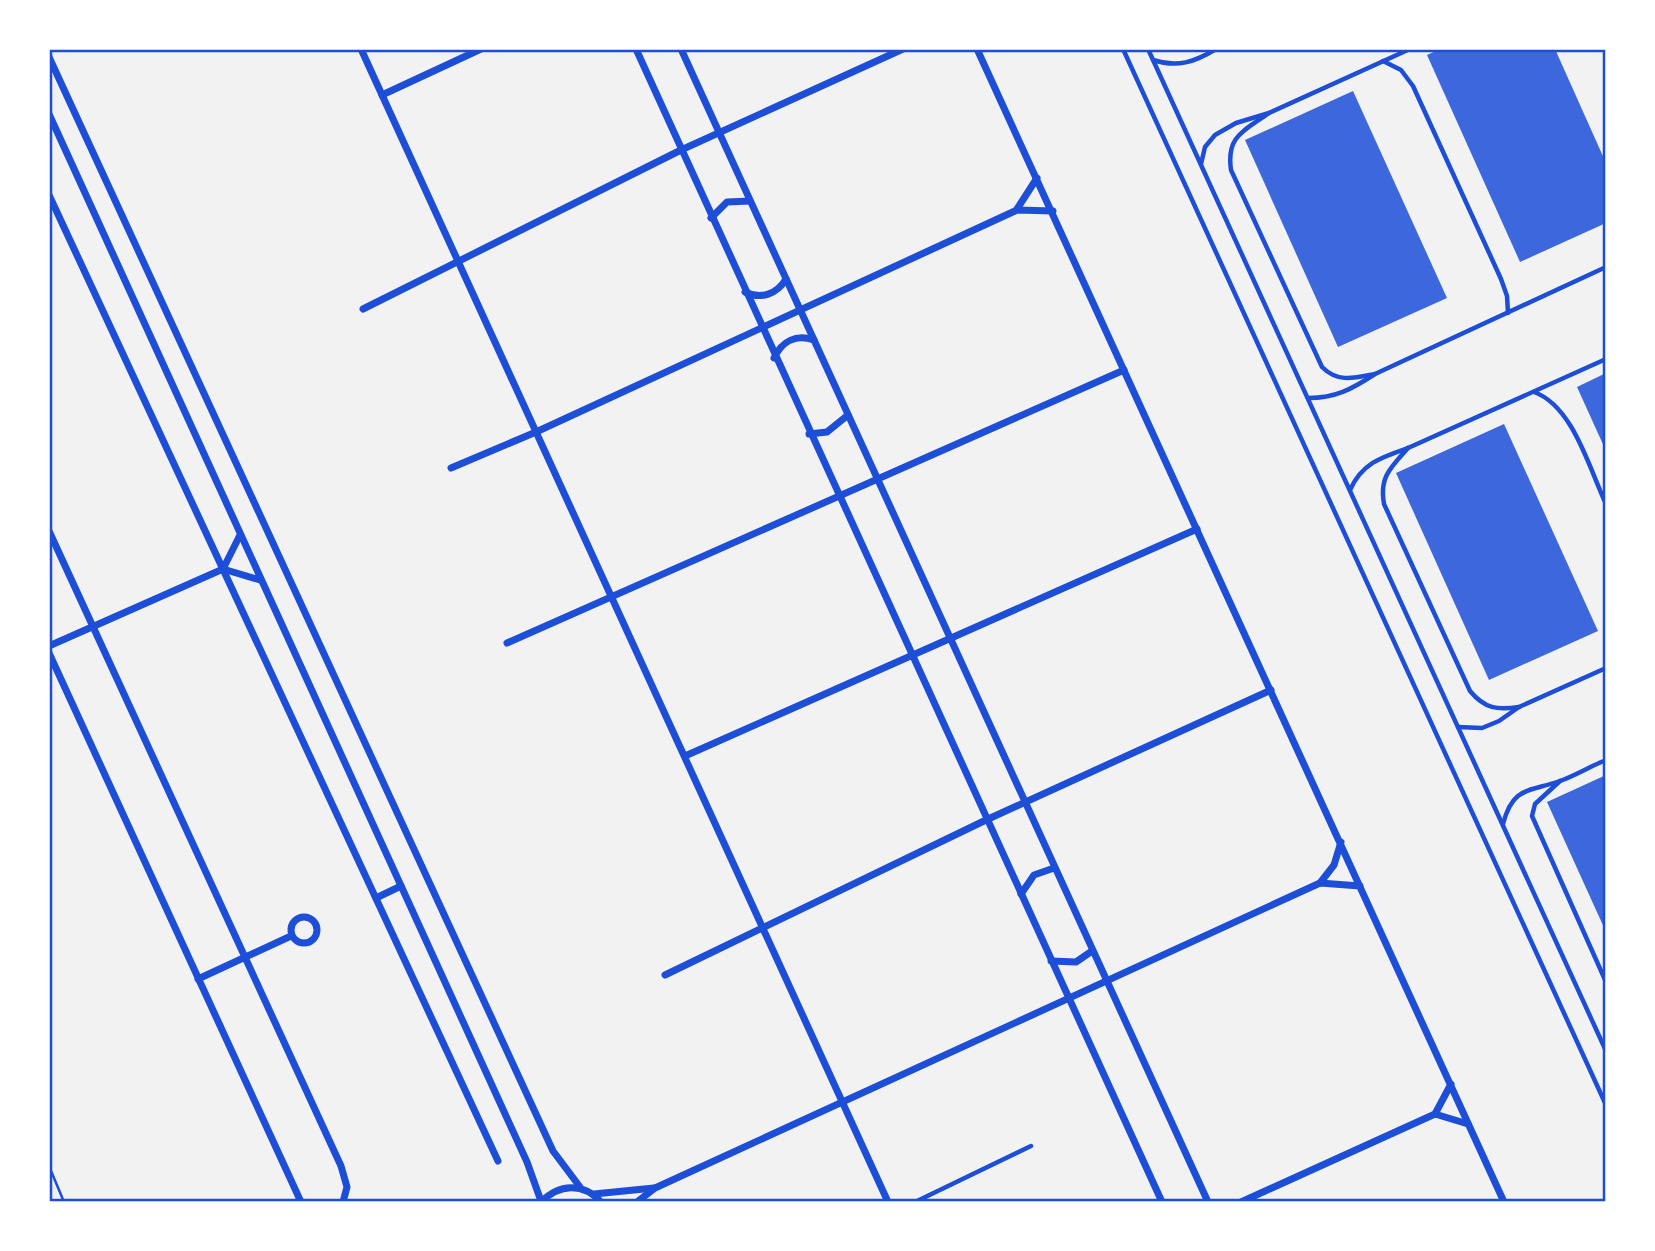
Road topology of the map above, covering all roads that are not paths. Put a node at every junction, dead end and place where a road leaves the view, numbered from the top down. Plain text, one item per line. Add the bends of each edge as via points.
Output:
1 (361, 49) edge
2 (481, 49) edge
3 (636, 49) edge
4 (681, 49) edge
5 (903, 49) edge
6 (977, 49) edge
7 (1124, 49) edge
8 (1147, 49) edge
9 (1216, 49) edge
10 (1410, 49) edge
11 (49, 57) edge
12 (1153, 60) junction
13 (1383, 61) junction
14 (382, 95) junction
15 (1269, 113) junction
16 (49, 114) edge
17 (719, 132) junction
18 (681, 150) junction
19 (1201, 165) junction
20 (1037, 178) junction
21 (49, 195) edge
22 (750, 201) junction
23 (1017, 210) junction
24 (1053, 211) junction
25 (711, 218) junction
26 (458, 260) junction
27 (1606, 267) edge
28 (786, 279) junction
29 (744, 292) junction
30 (363, 309) dead end
31 (800, 311) junction
32 (1508, 313) junction
33 (761, 329) junction
34 (814, 340) junction
35 (774, 358) junction
36 (1606, 359) edge
37 (1124, 370) junction
38 (1375, 374) junction
39 (1533, 392) junction
40 (1307, 398) junction
41 (848, 415) junction
42 (536, 432) junction
43 (809, 434) junction
44 (1408, 448) junction
45 (451, 468) dead end
46 (877, 480) junction
47 (1350, 491) junction
48 (838, 497) junction
49 (1606, 505) edge
50 (1197, 529) junction
51 (49, 531) edge
52 (240, 535) junction
53 (223, 569) junction
54 (260, 580) junction
55 (611, 597) junction
56 (92, 626) junction
57 (949, 638) junction
58 (507, 643) dead end
59 (49, 646) edge
60 (49, 653) edge
61 (911, 655) junction
62 (1606, 668) edge
63 (1271, 690) junction
64 (1519, 707) junction
65 (1458, 727) junction
66 (685, 756) junction
67 (1606, 760) edge
68 (1560, 781) junction
69 (1024, 803) junction
70 (986, 820) junction
71 (1502, 824) junction
72 (1341, 842) junction
73 (1054, 868) junction
74 (1320, 883) junction
75 (1360, 886) junction
76 (401, 887) junction
77 (1021, 894) junction
78 (376, 898) junction
79 (762, 927) junction
80 (291, 936) dead end
81 (1092, 951) junction
82 (245, 957) junction
83 (1051, 961) junction
84 (665, 975) dead end
85 (198, 979) junction
86 (1106, 981) junction
87 (1606, 982) edge
88 (1068, 999) junction
89 (1606, 1051) edge
90 (1451, 1084) junction
91 (842, 1102) junction
92 (1606, 1105) edge
93 (1435, 1114) junction
94 (1468, 1124) junction
95 (1031, 1146) dead end
96 (498, 1161) dead end
97 (579, 1187) junction
98 (655, 1188) junction
99 (594, 1194) junction
100 (345, 1201) edge
101 (300, 1202) edge
102 (541, 1202) edge
103 (601, 1202) edge
104 (637, 1202) edge
105 (888, 1202) edge
106 (915, 1202) edge
107 (1162, 1202) edge
108 (1208, 1202) edge
109 (1241, 1202) edge
110 (1504, 1202) edge

1 - 14 street
2 - 14 street
3 - 18 street
4 - 17 street
5 - 17 street
6 - 20 street
7 - 92 lane
8 - 12 lane
9 - 12 lane via 1184,64
10 - 13 lane
11 - 97 street via 547,1138
12 - 19 lane
13 - 15 lane
13 - 32 lane via 1401,69 1413,86 1501,279
14 - 26 street
15 - 19 lane via 1215,135 1205,147
15 - 38 lane via 1234,139 1228,153 1231,170 1322,367 1332,377 1346,379
16 - 52 street
17 - 18 street
17 - 22 street
18 - 25 street
18 - 26 street
19 - 40 lane
20 - 23 street
20 - 24 street
21 - 53 street
22 - 25 street via 727,202
22 - 28 street
23 - 24 street
23 - 31 street
24 - 37 street
25 - 29 street
26 - 30 street
26 - 42 street
27 - 32 lane
28 - 29 street via 765,295
28 - 31 street
29 - 33 street
31 - 33 street
31 - 34 street
32 - 38 lane
33 - 35 street
33 - 42 street
34 - 35 street via 789,340
34 - 41 street
35 - 43 street
36 - 39 lane
37 - 46 street
37 - 50 street
38 - 40 lane via 1331,398
39 - 44 lane
39 - 49 lane via 1549,397 1564,411
40 - 47 lane
41 - 43 street via 835,428
41 - 46 street
42 - 45 street
42 - 55 street
43 - 48 street
44 - 47 lane via 1366,466
44 - 64 lane via 1384,474 1384,504 1470,691 1480,703 1497,710
46 - 48 street
46 - 57 street
47 - 65 lane
48 - 55 street
48 - 61 street
50 - 57 street
50 - 63 street
51 - 56 street
52 - 53 street
52 - 54 street
53 - 54 street
53 - 56 street
53 - 78 street
54 - 76 street
55 - 58 street
55 - 66 street
56 - 59 street
56 - 82 street
57 - 61 street
57 - 69 street
60 - 85 street
61 - 66 street
61 - 70 street
62 - 64 lane
63 - 69 street
63 - 72 street
64 - 65 lane via 1482,728
65 - 71 lane
66 - 79 street
67 - 68 lane
68 - 71 lane via 1514,797
68 - 87 lane via 1535,804 1532,816
69 - 70 street
69 - 73 street
70 - 77 street
70 - 79 street
71 - 89 lane
72 - 74 street via 1334,865
72 - 75 street
73 - 77 street via 1034,875
73 - 81 street
74 - 75 street
74 - 86 street
75 - 90 street
76 - 78 street
76 - 102 street
77 - 83 street
78 - 96 street
79 - 84 street
79 - 91 street
80 - 82 street
81 - 83 street via 1076,962
81 - 86 street
82 - 85 street
82 - 100 street via 341,1166
83 - 88 street
85 - 101 street
86 - 88 street
86 - 108 street
88 - 91 street
88 - 107 street
90 - 93 street
90 - 94 street
91 - 98 street
91 - 105 street
93 - 94 street
93 - 109 street
94 - 110 street
95 - 106 lane
97 - 99 street
97 - 102 street via 559,1189
98 - 99 street
98 - 104 street
99 - 103 street

